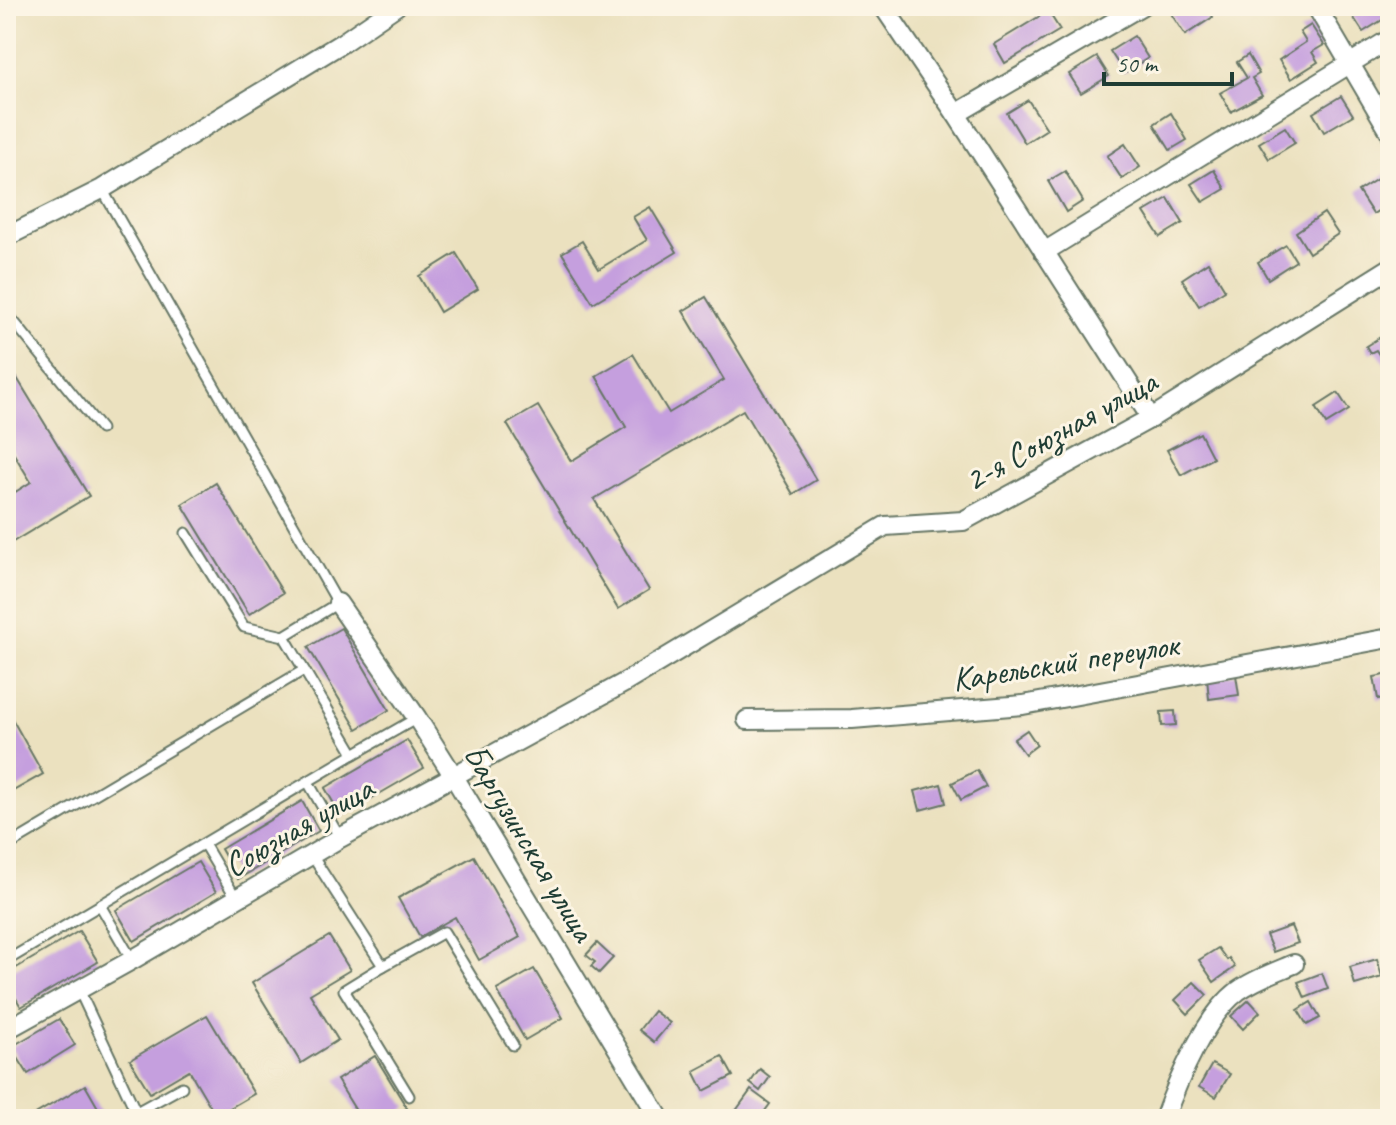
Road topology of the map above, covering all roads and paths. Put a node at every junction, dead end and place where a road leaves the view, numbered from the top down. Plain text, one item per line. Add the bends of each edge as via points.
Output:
1 (396, 6) edge
2 (883, 6) edge
3 (1141, 6) edge
4 (1316, 6) edge
5 (1390, 39) edge
6 (1348, 63) junction
7 (956, 114) junction
8 (1390, 132) edge
9 (102, 189) junction
10 (6, 237) edge
11 (1044, 252) junction
12 (1390, 268) edge
13 (6, 312) edge
14 (1151, 418) junction
15 (101, 429) dead end
16 (186, 533) dead end
17 (338, 603) junction
18 (284, 636) junction
19 (1390, 638) edge
20 (304, 670) junction
21 (624, 683) joint
22 (417, 718) junction
23 (747, 720) dead end
24 (354, 754) junction
25 (453, 775) junction
26 (308, 782) junction
27 (340, 838) junction
28 (204, 844) junction
29 (6, 847) edge
30 (311, 854) junction
31 (236, 898) junction
32 (100, 905) junction
33 (132, 960) junction
34 (6, 961) edge
35 (1294, 964) dead end
36 (383, 966) junction
37 (79, 990) junction
38 (8, 1024) edge
39 (513, 1045) dead end
40 (182, 1087) dead end
41 (409, 1096) dead end
42 (140, 1116) edge
43 (124, 1119) edge
44 (660, 1119) edge
45 (1164, 1119) edge

1 - 9 street
2 - 7 street
3 - 7 street
4 - 6 street
5 - 6 street
6 - 8 street
6 - 11 street
7 - 11 street
9 - 10 street
9 - 17 lane
11 - 14 street
12 - 14 street, 2-я Союзная улица
13 - 15 lane
14 - 21 street, 2-я Союзная улица via 963,521 885,526
16 - 18 lane via 244,627
17 - 18 lane
17 - 22 street, Баргузинская улица
18 - 20 lane
19 - 23 street, Карельский переулок via 1023,705 852,719
20 - 24 lane
20 - 29 lane
21 - 25 street, Союзная улица
22 - 24 lane
22 - 25 street, Баргузинская улица
24 - 26 lane
25 - 27 street, Союзная улица
25 - 44 street, Баргузинская улица
26 - 27 lane
26 - 28 lane
27 - 30 street, Союзная улица
28 - 31 lane
28 - 32 lane
30 - 31 street, Союзная улица
30 - 36 lane
31 - 33 street, Союзная улица
32 - 33 lane
32 - 34 lane
33 - 37 street, Союзная улица
35 - 45 street via 1237,992 1215,1017 1179,1076
36 - 39 lane via 444,932
36 - 41 lane via 344,990
37 - 38 street, Союзная улица
37 - 42 lane
40 - 42 lane
42 - 43 lane

